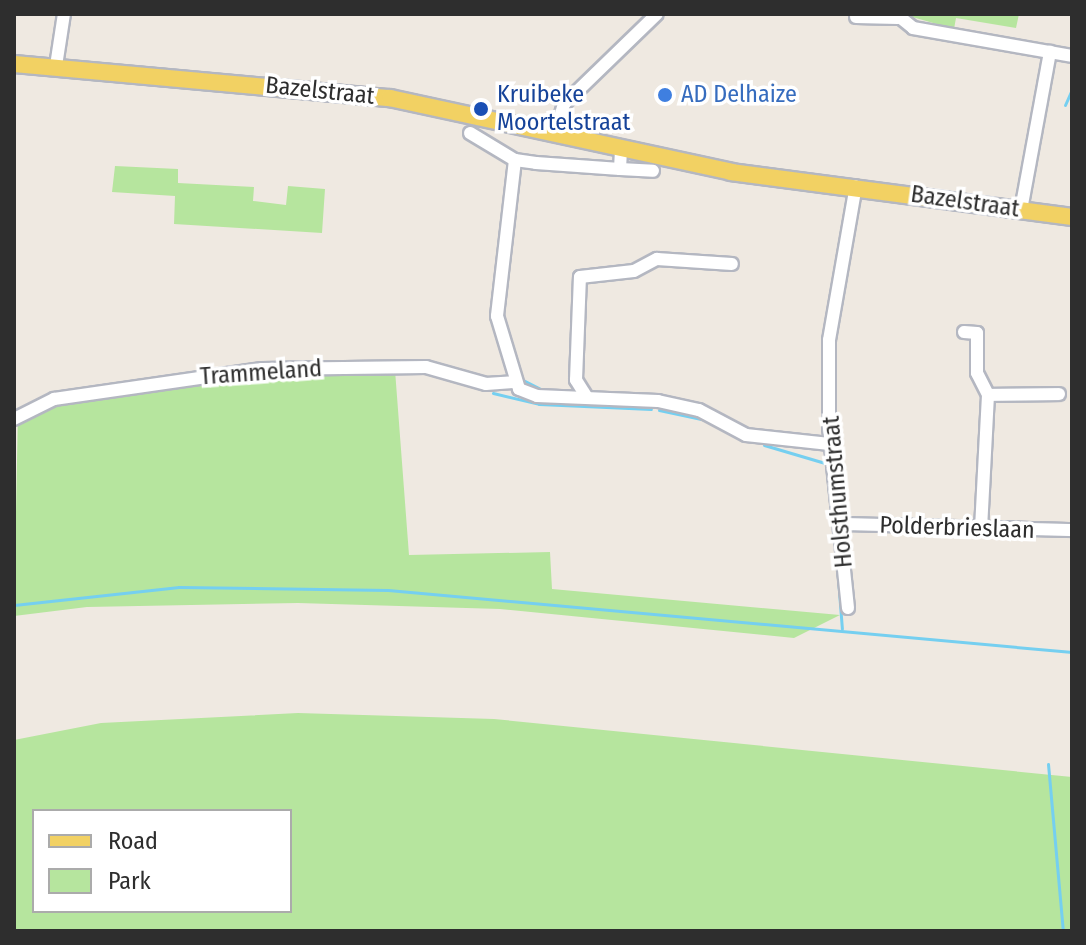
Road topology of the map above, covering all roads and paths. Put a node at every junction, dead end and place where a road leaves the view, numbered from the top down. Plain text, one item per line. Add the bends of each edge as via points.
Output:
1 (64, 14) edge
2 (657, 14) edge
3 (897, 16) edge
4 (856, 17) dead end
5 (1050, 52) junction
6 (1072, 56) edge
7 (14, 64) edge
8 (56, 66) junction
9 (470, 133) dead end
10 (555, 135) junction
11 (621, 151) junction
12 (515, 160) junction
13 (620, 169) junction
14 (653, 171) dead end
15 (856, 186) junction
16 (1021, 210) junction
17 (1072, 217) edge
18 (732, 264) dead end
19 (964, 332) dead end
20 (513, 382) junction
21 (1059, 394) dead end
22 (988, 395) junction
23 (586, 396) junction
24 (14, 419) edge
25 (830, 444) junction
26 (842, 524) junction
27 (981, 530) junction
28 (1072, 530) edge
29 (848, 608) dead end

1 - 8 street
2 - 10 street via 564,104
3 - 4 street
3 - 5 street via 913,28
5 - 6 street
5 - 16 street
7 - 8 main road, Bazelstraat
8 - 10 main road, Bazelstraat via 390,98
9 - 12 street
10 - 11 main road, Bazelstraat
11 - 13 street
11 - 15 main road, Bazelstraat
12 - 13 street
12 - 20 street via 497,316
13 - 14 street
15 - 16 main road, Bazelstraat
15 - 25 street, Holsthumstraat via 829,340
16 - 17 main road, Bazelstraat
18 - 23 street via 657,259 634,271 580,277 576,380
19 - 22 street via 977,333 977,373
20 - 23 street, Trammeland via 537,396
20 - 24 street, Trammeland via 486,384 426,367 262,369 54,399
21 - 22 street
22 - 27 street
23 - 25 street, Trammeland via 684,406 746,435
25 - 26 street, Holsthumstraat
26 - 27 street, Polderbrieslaan
26 - 29 street, Holsthumstraat
27 - 28 street, Polderbrieslaan

